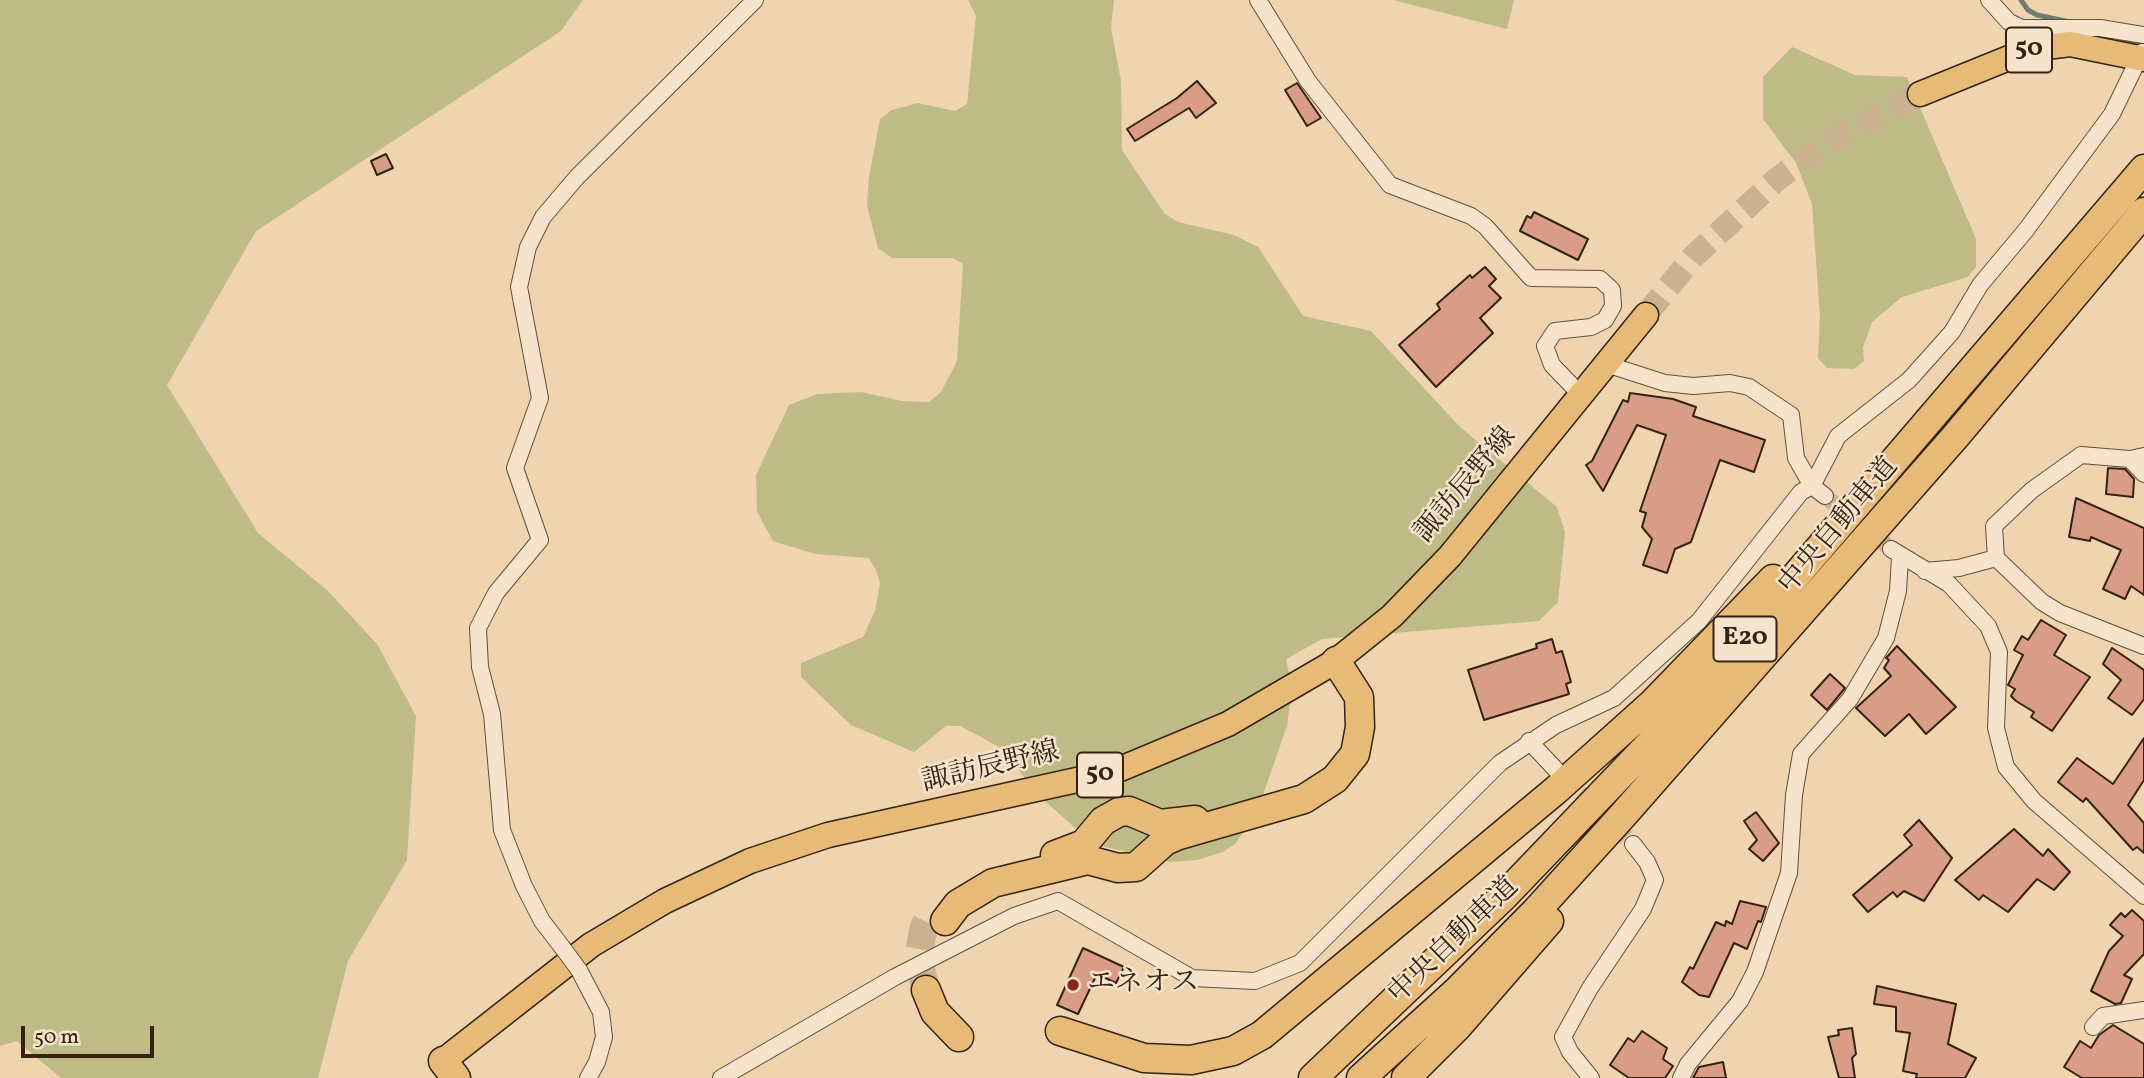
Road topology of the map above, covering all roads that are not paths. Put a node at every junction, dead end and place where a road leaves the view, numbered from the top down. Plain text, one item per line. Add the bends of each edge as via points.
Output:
1 (755, 0) edge
2 (1258, 0) edge
3 (1989, 0) edge
4 (2143, 50) edge
5 (2137, 82) edge
6 (1920, 94) tunnel mouth
7 (2144, 169) edge
8 (2144, 212) edge
9 (1646, 315) tunnel mouth
10 (1987, 352) junction
11 (1606, 365) junction
12 (1581, 395) junction
13 (2137, 457) edge
14 (2144, 474) edge
15 (1818, 491) junction
16 (1996, 558) junction
17 (1925, 571) junction
18 (2144, 646) edge
19 (1336, 661) junction
20 (1529, 741) junction
21 (1558, 772) tunnel mouth
22 (1287, 804) junction
23 (1624, 814) junction
24 (1633, 844) tunnel mouth
25 (2144, 896) edge
26 (2144, 1010) edge
27 (2093, 1027) dead end
28 (1060, 1031) dead end
29 (449, 1070) edge
30 (588, 1078) edge
31 (721, 1078) edge
32 (1313, 1078) edge
33 (1361, 1078) edge
34 (1406, 1078) edge
35 (1591, 1078) edge
36 (1681, 1078) edge

1 - 30 street, bridge via 577,177 543,217 528,247 519,287 540,398 515,468 540,540 496,593 478,628 480,667 492,714 502,831 530,897 601,1012 604,1037
2 - 12 street via 1308,81 1390,185 1471,216 1531,278 1600,279 1612,290 1613,306 1605,320 1591,327 1555,331 1545,346 1552,365
3 - 4 street via 2009,22 2022,28 2101,28
4 - 5 street
4 - 6 main road, 50 via 2070,44 2031,49
5 - 15 street via 1980,285 1952,332 1909,380 1838,436
7 - 10 highway, 中央自動車道 / E20
8 - 23 highway, 中央自動車道 / E20 via 1955,438
9 - 11 main road, 諏訪辰野線 / 50
10 - 28 highway via 1966,355 1800,551 1652,704 1262,1035 1233,1051 1191,1060 1144,1058
10 - 32 highway, 中央自動車道 / E20 via 1668,725 1504,896
11 - 12 main road, 諏訪辰野線 / 50
11 - 15 street via 1665,383 1749,387 1791,415 1796,458
12 - 19 main road, 諏訪辰野線 / 50 via 1450,556 1392,616
13 - 14 street
13 - 16 street via 2081,455 2032,490 1994,527
15 - 20 street via 1801,492 1699,621 1624,690
16 - 17 street
16 - 18 street via 2042,603
17 - 25 street via 1948,583 1987,626 1998,652 1996,728 2006,767 2034,801
17 - 36 street via 1896,553 1898,592 1886,638 1850,699 1801,754 1789,873 1755,972 1740,1001
19 - 22 highway via 1359,697 1355,754 1335,779
19 - 29 main road, 諏訪辰野線 / 50 via 1228,724 1113,772 828,835 750,861 665,901 591,945
20 - 21 street
20 - 31 street via 1500,762 1300,963 1255,981 1192,978 1058,901 1014,916 895,977
22 - 22 highway via 1165,841 1136,867 1118,868 1088,860 993,883 939,916 942,897 967,879 1072,851 1119,812 1129,811 1160,824
23 - 33 highway, 中央自動車道 / E20 via 1493,954
23 - 34 highway via 1612,847 1474,1008
24 - 35 street via 1655,880 1643,909 1563,1037
26 - 27 street via 2103,1016

